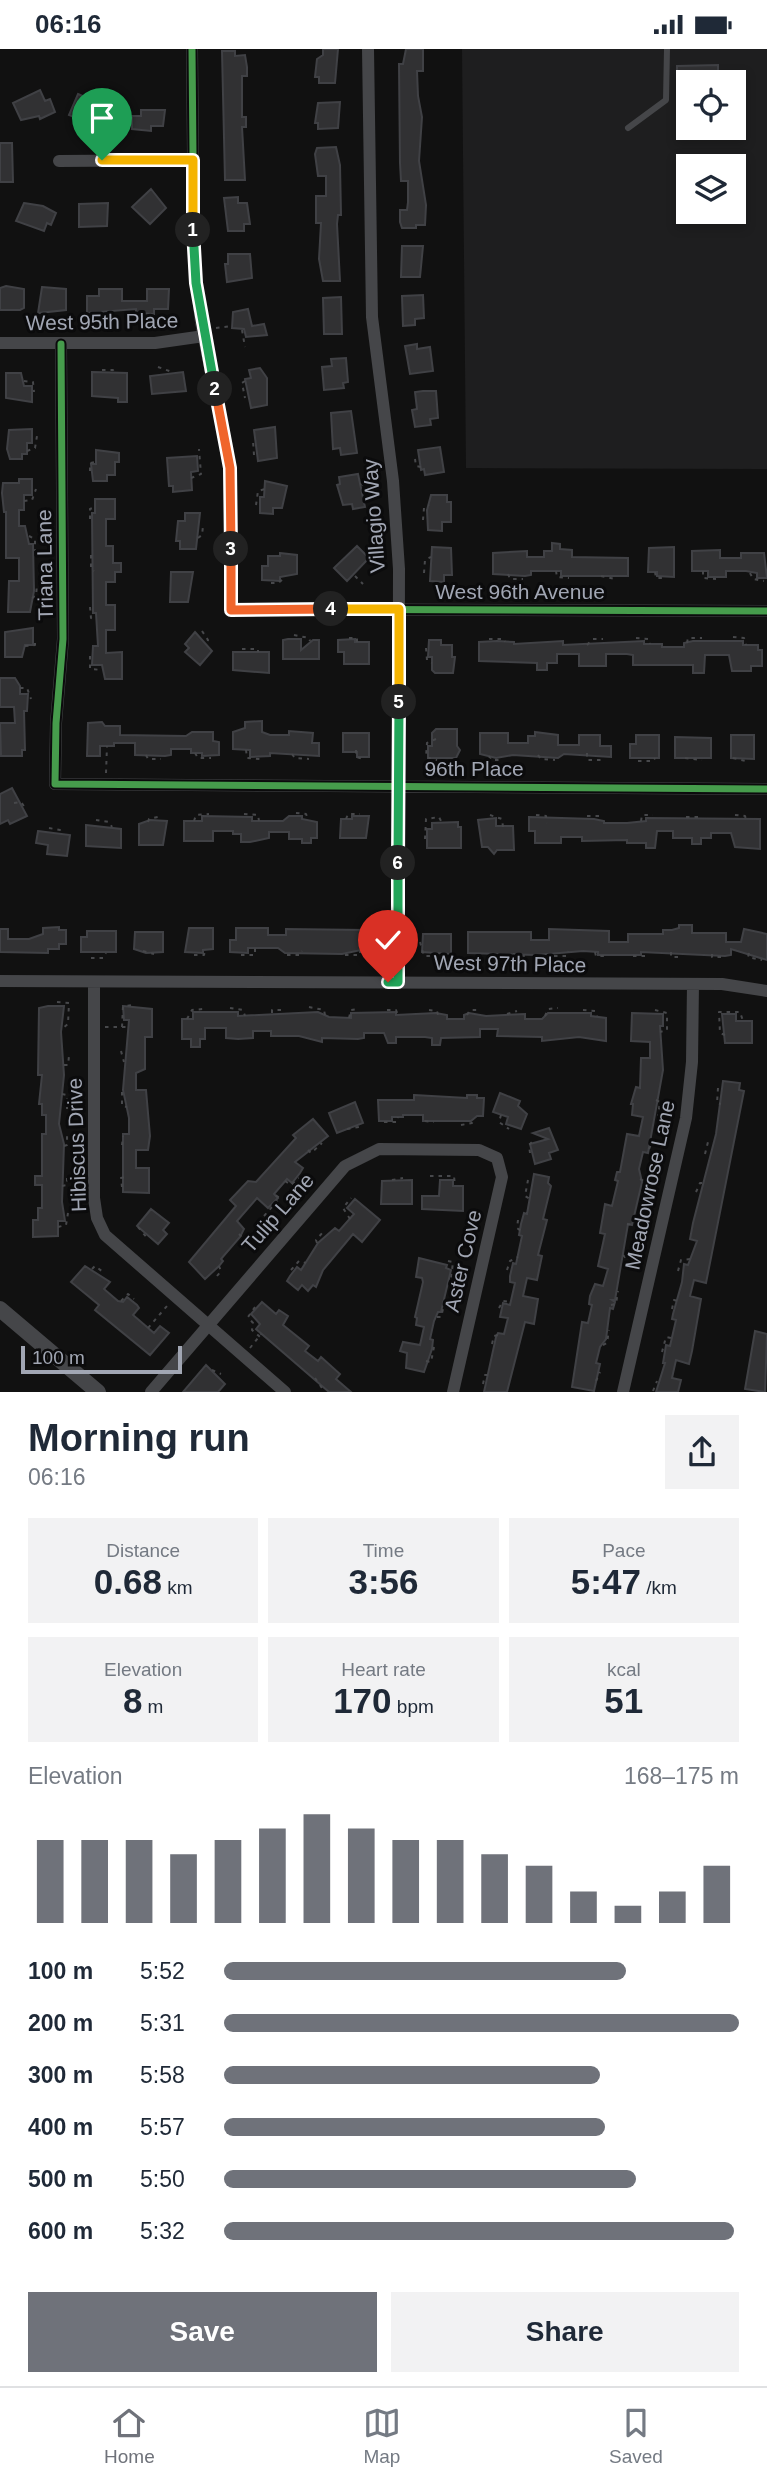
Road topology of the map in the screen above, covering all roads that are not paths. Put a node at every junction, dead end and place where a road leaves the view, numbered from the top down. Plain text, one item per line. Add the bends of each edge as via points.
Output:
1 (192, 49) edge
2 (368, 49) edge
3 (667, 49) edge
4 (628, 128) dead end
5 (193, 160) junction
6 (58, 161) dead end
7 (204, 336) junction
8 (0, 343) edge
9 (61, 344) junction
10 (399, 609) junction
11 (767, 611) edge
12 (55, 784) joint
13 (399, 786) junction
14 (767, 789) edge
15 (0, 981) edge
16 (94, 982) junction
17 (398, 982) junction
18 (693, 984) junction
19 (767, 991) edge
20 (479, 1150) joint
21 (0, 1309) edge
22 (206, 1326) junction
23 (98, 1392) edge
24 (151, 1392) edge
25 (285, 1392) edge
26 (453, 1392) edge
27 (623, 1392) edge

1 - 5 street
2 - 10 street, Villagio Way via 372,317 393,481
3 - 4 lane via 666,100
5 - 6 street
5 - 7 street via 195,271
7 - 9 street, West 95th Place via 155,343
7 - 10 street, West 96th Avenue via 230,468 231,610
8 - 9 street, West 95th Place
9 - 12 street, Triana Lane via 63,639
10 - 11 street, West 96th Avenue
10 - 13 street, Villagio Way
12 - 13 street, 96th Place
13 - 14 street, 96th Place
13 - 17 street, Villagio Way
15 - 16 street, West 97th Place
16 - 17 street, West 97th Place
16 - 22 street, Hibiscus Drive via 97,1217 118,1250
17 - 18 street, West 97th Place
18 - 19 street, West 97th Place
18 - 27 street, Meadowrose Lane via 686,1118
20 - 22 street, Tulip Lane via 379,1149 353,1160
20 - 26 street, Aster Cove via 497,1157 502,1177
21 - 23 street
22 - 24 street, Tulip Lane
22 - 25 street, Hibiscus Drive

